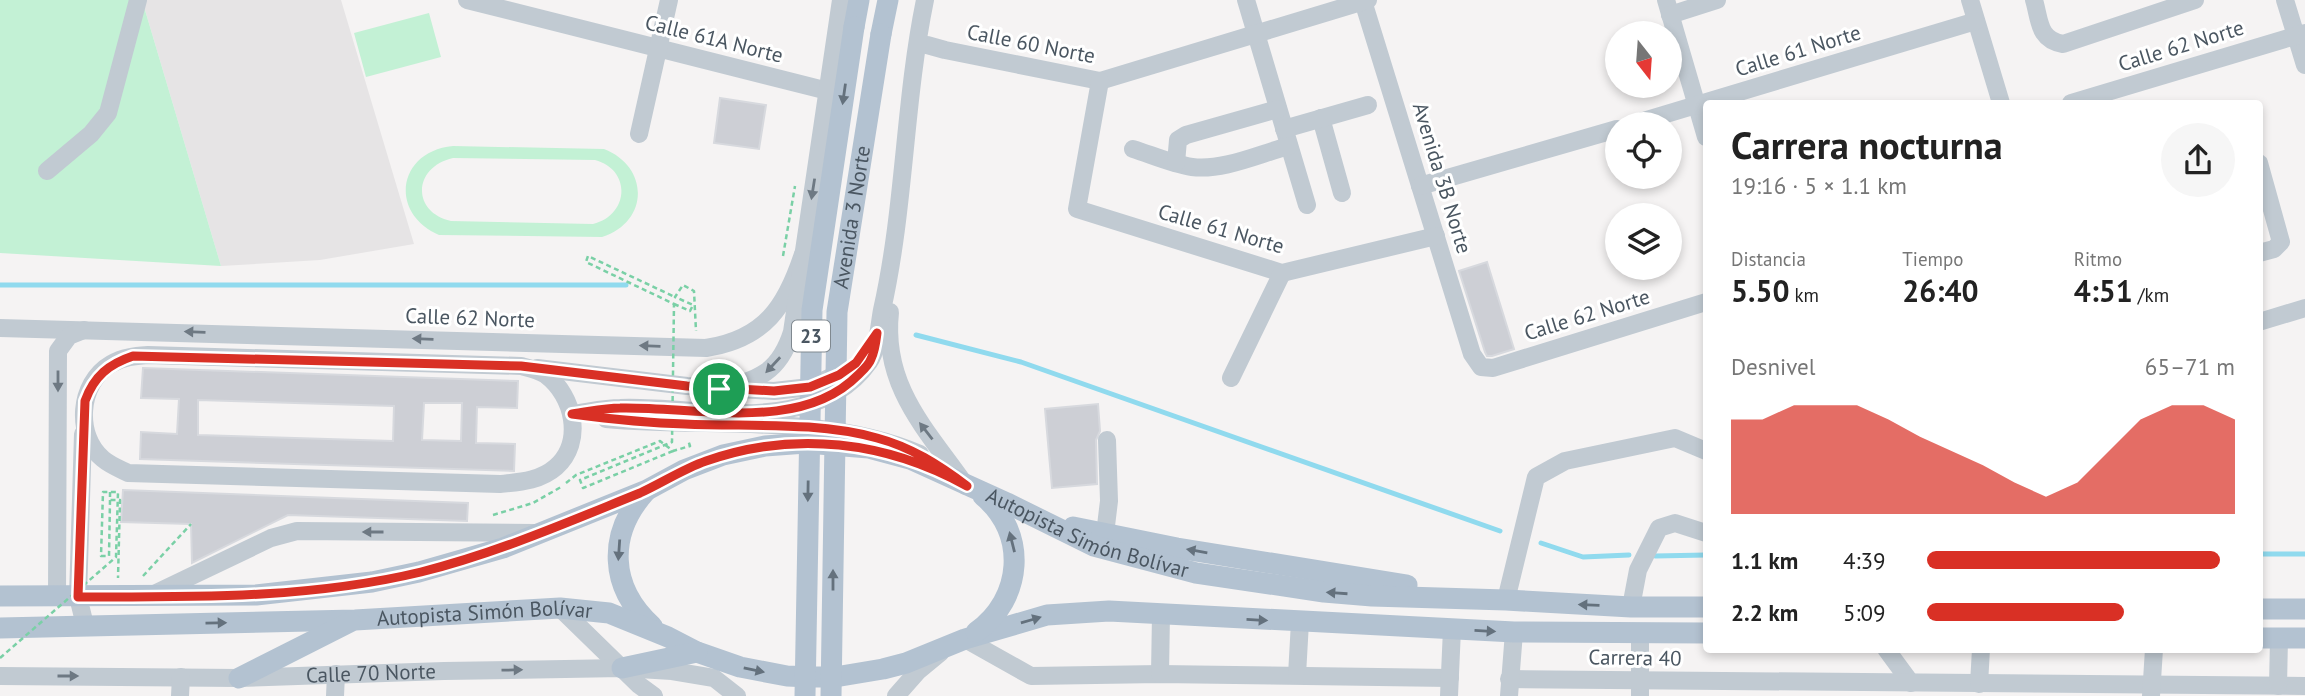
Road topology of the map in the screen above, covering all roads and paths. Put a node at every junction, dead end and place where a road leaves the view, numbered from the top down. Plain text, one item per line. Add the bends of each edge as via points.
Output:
1 (138, 0) edge
2 (467, 0) edge
3 (668, 0) edge
4 (841, 0) edge
5 (859, 0) edge
6 (888, 0) edge
7 (925, 0) edge
8 (936, 0) edge
9 (1246, 0) edge
10 (1717, 0) edge
11 (1970, 0) edge
12 (2034, 0) edge
13 (2195, 0) edge
14 (2285, 0) edge
15 (1366, 1) edge
16 (1668, 7) edge
17 (1976, 21) junction
18 (1256, 33) junction
19 (2300, 35) edge
20 (927, 45) junction
21 (657, 48) junction
22 (2305, 65) edge
23 (1100, 81) junction
24 (828, 91) junction
25 (1717, 100) edge
26 (2000, 100) edge
27 (2081, 100) edge
28 (1703, 104) edge
29 (1368, 105) dead end
30 (1697, 106) junction
31 (1278, 109) junction
32 (1676, 112) edge
33 (1321, 118) junction
34 (1703, 127) edge
35 (1605, 132) edge
36 (639, 134) dead end
37 (1287, 137) junction
38 (1133, 149) dead end
39 (1176, 163) junction
40 (47, 171) dead end
41 (2263, 177) edge
42 (796, 181) dead end
43 (1420, 186) junction
44 (1342, 193) dead end
45 (1307, 205) dead end
46 (1436, 236) junction
47 (2263, 252) edge
48 (803, 254) junction
49 (782, 261) dead end
50 (1282, 273) junction
51 (675, 297) junction
52 (1703, 303) edge
53 (674, 304) junction
54 (2305, 308) edge
55 (2263, 321) edge
56 (0, 328) edge
57 (88, 328) junction
58 (877, 333) junction
59 (696, 337) dead end
60 (521, 366) junction
61 (1481, 367) joint
62 (1231, 378) dead end
63 (719, 389) junction
64 (572, 414) junction
65 (83, 419) junction
66 (1107, 440) dead end
67 (660, 441) dead end
68 (672, 442) junction
69 (1703, 450) edge
70 (673, 451) junction
71 (967, 486) junction
72 (647, 490) junction
73 (110, 492) junction
74 (110, 500) junction
75 (1038, 519) junction
76 (191, 524) dead end
77 (1703, 532) edge
78 (543, 533) junction
79 (1105, 534) junction
80 (118, 586) dead end
81 (145, 587) junction
82 (57, 595) junction
83 (0, 596) edge
84 (78, 597) junction
85 (1506, 600) junction
86 (1631, 607) junction
87 (1703, 607) edge
88 (560, 608) junction
89 (2263, 609) edge
90 (2305, 609) edge
91 (1161, 614) junction
92 (355, 620) junction
93 (1300, 622) junction
94 (85, 625) junction
95 (0, 628) edge
96 (1451, 629) junction
97 (1514, 632) junction
98 (1640, 633) junction
99 (1703, 633) edge
100 (668, 637) junction
101 (2269, 638) edge
102 (2305, 638) edge
103 (958, 641) junction
104 (1889, 653) edge
105 (1981, 653) edge
106 (2154, 653) edge
107 (707, 656) junction
108 (0, 658) edge
109 (622, 668) junction
110 (336, 674) junction
111 (1160, 674) junction
112 (1297, 675) junction
113 (0, 676) edge
114 (181, 677) junction
115 (239, 678) junction
116 (1911, 683) junction
117 (1979, 684) junction
118 (2278, 686) junction
119 (2305, 686) edge
120 (1450, 687) edge
121 (1509, 687) edge
122 (1639, 688) edge
123 (2151, 691) edge
124 (180, 696) edge
125 (335, 696) edge
126 (654, 696) edge
127 (737, 696) edge
128 (805, 696) edge
129 (831, 696) edge
130 (896, 696) edge

1 - 40 street via 108,113 91,135
2 - 21 street, Calle 61A Norte
3 - 21 street
4 - 24 street, Avenida 3 Norte
5 -> 128 main road, Avenida 3 Norte / 23, bridge via 812,310
129 -> 6 main road, Avenida 3 Norte / 23, bridge via 837,312
7 - 58 street via 895,237
8 - 20 street
9 - 18 street
10 - 16 street
11 - 17 street
12 - 13 street via 2044,35 2063,44
14 - 19 street
15 - 18 street, Calle 60 Norte
15 - 43 street, Avenida 3B Norte
16 - 30 street
17 - 25 street, Calle 61 Norte
17 - 26 street
18 - 23 street, Calle 60 Norte
18 - 31 street
19 - 22 street
19 - 27 street, Calle 62 Norte
20 - 23 street, Calle 60 Norte
71 -> 20 street via 913,413 901,391 891,349 892,293
21 - 24 street, Calle 61A Norte
21 - 36 street
23 - 50 street, Calle 61 Norte via 1077,209
24 -> 48 street, Avenida 3 Norte
28 - 30 street, Calle 61 Norte
29 - 33 street
30 - 32 street, Calle 61 Norte
30 - 34 street
31 - 37 street
31 - 39 street via 1186,135 1178,140
33 - 37 street
33 - 44 street
35 - 43 street
37 - 39 street via 1221,165
37 - 45 street
38 - 39 street
41 - 47 street via 2281,242
42 - 49 path
43 - 46 street, Avenida 3B Norte
46 - 50 street, Calle 61 Norte
46 - 61 street, Avenida 3B Norte via 1472,354
48 -> 57 street, Calle 62 Norte via 788,294 771,318 738,340 706,348
48 -> 63 street via 792,332 780,358 773,368 747,383
50 - 62 street
51 - 53 path via 692,305 690,311
51 - 53 path, bridge via 588,256 586,262
51 - 59 path via 683,285 694,291
52 - 61 street, Calle 62 Norte via 1493,368
53 - 68 path, bridge
54 - 55 street
56 - 57 street, Calle 62 Norte
57 -> 82 street via 69,337 58,351
58 - 63 street via 856,363 810,387
58 - 64 street via 872,359 847,386 830,397 792,409 619,408
60 - 63 street
60 - 64 street via 546,375
60 - 65 street via 133,356 101,373 88,394
64 - 65 street via 566,455 555,468 534,480 500,484 128,473 94,450
64 - 71 street via 857,433 924,456
65 - 84 street
66 - 79 street
67 - 70 path
68 - 70 path via 687,438 690,446
68 - 70 path, bridge via 580,480 583,488
69 - 85 street via 1675,438 1565,461 1536,477
71 - 72 main road, Autopista Simón Bolívar via 889,453 806,443 723,455
71 - 75 main road, Autopista Simón Bolívar
103 -> 71 main road via 978,632 998,613 1011,589 1015,562 1011,535 998,511
72 - 78 main road, Autopista Simón Bolívar
72 -> 100 main road via 626,518 619,569 635,609
73 - 74 path
73 - 74 path, bridge via 103,492 101,556 108,556
73 - 108 path, bridge via 118,492 116,557
74 - 80 path via 120,500
75 - 79 main road
85 -> 75 main road, Autopista Simón Bolívar via 1324,592 1196,573 1094,547
76 - 81 path
77 - 86 street via 1675,523 1659,528 1638,570
78 - 81 main road, Autopista Simón Bolívar via 464,560 372,582 256,595
78 -> 81 street via 297,531
85 -> 79 main road
81 - 84 main road, Autopista Simón Bolívar
82 - 83 main road, Autopista Simón Bolívar
82 - 84 main road, Autopista Simón Bolívar
84 - 94 street
86 -> 85 main road, Autopista Simón Bolívar
86 - 87 main road, Autopista Simón Bolívar
88 - 92 main road, Autopista Simón Bolívar
88 - 100 main road, Autopista Simón Bolívar via 609,613
88 - 109 street
89 - 90 main road
91 -> 93 main road, Autopista Simón Bolívar
103 -> 91 main road, Autopista Simón Bolívar via 1047,615
91 - 111 street
94 -> 92 main road, Autopista Simón Bolívar
92 - 115 main road
93 - 96 main road, Autopista Simón Bolívar
93 - 112 street
94 - 95 main road, Autopista Simón Bolívar
96 -> 97 main road, Autopista Simón Bolívar
96 - 120 street
97 - 98 main road, Autopista Simón Bolívar
97 - 121 street
98 - 99 main road, Autopista Simón Bolívar
98 - 122 street
100 - 107 main road, Autopista Simón Bolívar
101 - 102 main road
101 - 118 street
107 -> 103 main road, Autopista Simón Bolívar via 787,676 835,677 883,670
103 - 111 street via 1031,677
103 - 130 street via 918,671
104 - 116 street
105 - 117 street
106 - 123 street
107 - 109 main road
107 - 127 street
110 -> 109 street, Calle 70 Norte
109 - 126 street
109 - 127 street, Calle 70 Norte via 714,678
110 - 115 street, Calle 70 Norte
110 - 125 street
111 - 112 street
112 - 120 street
113 -> 114 street, Calle 70 Norte
114 - 115 street, Calle 70 Norte
114 - 124 street
116 - 117 street, Carrera 40
116 - 122 street, Carrera 40
117 - 123 street, Carrera 40
118 - 119 street, Carrera 40
118 - 123 street, Carrera 40
121 - 122 street, Carrera 40

